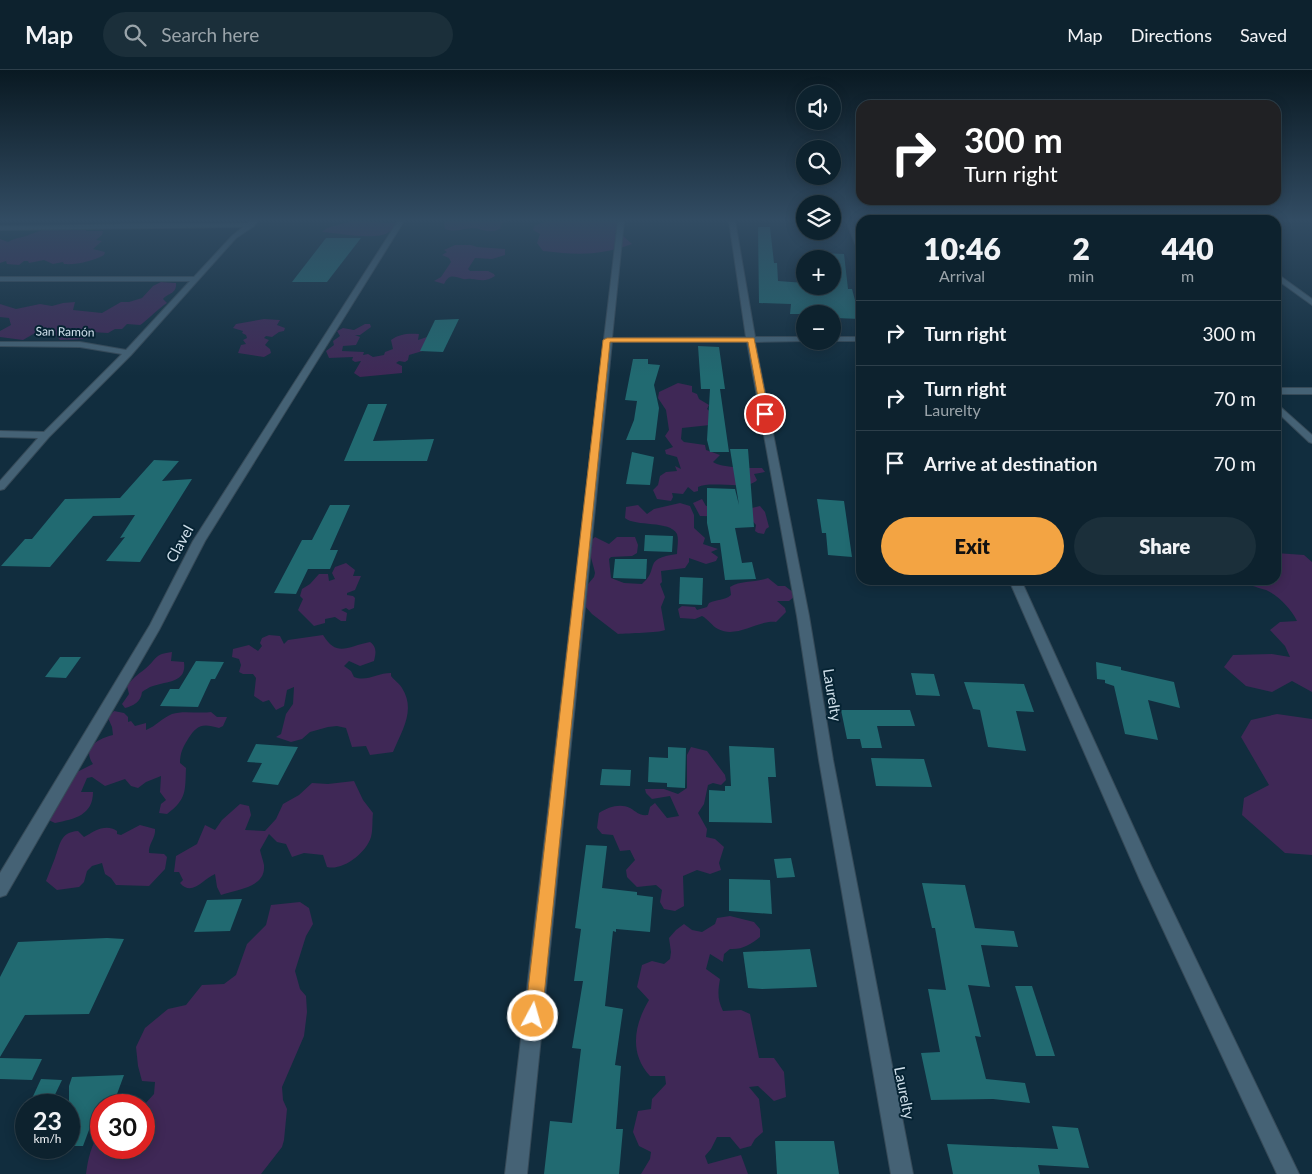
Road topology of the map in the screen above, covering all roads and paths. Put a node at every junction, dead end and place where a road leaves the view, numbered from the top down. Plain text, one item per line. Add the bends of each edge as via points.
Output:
1 (202, 273) edge
2 (368, 273) edge
3 (615, 273) edge
4 (740, 273) edge
5 (0, 279) edge
6 (196, 279) junction
7 (1281, 280) edge
8 (1312, 302) edge
9 (796, 339) edge
10 (841, 339) edge
11 (856, 339) edge
12 (607, 340) junction
13 (751, 340) junction
14 (0, 344) edge
15 (128, 353) junction
16 (1281, 392) edge
17 (1312, 392) edge
18 (1281, 411) edge
19 (0, 434) edge
20 (46, 434) junction
21 (1312, 440) edge
22 (0, 487) edge
23 (1017, 585) edge
24 (0, 889) edge
25 (516, 1174) edge
26 (902, 1174) edge
27 (1288, 1174) edge

1 - 6 street
2 - 24 street, Clavel via 199,541 155,627
3 - 12 street
4 - 13 street, Laurelty
5 - 6 street
6 - 15 street
7 - 8 street
9 - 13 street
10 - 11 street
12 - 13 street
12 - 25 street
13 - 26 street, Laurelty
14 - 15 street, San Ramón via 77,343
15 - 20 street
16 - 17 street
18 - 21 street
19 - 20 street
20 - 22 street
23 - 27 street via 1146,874

